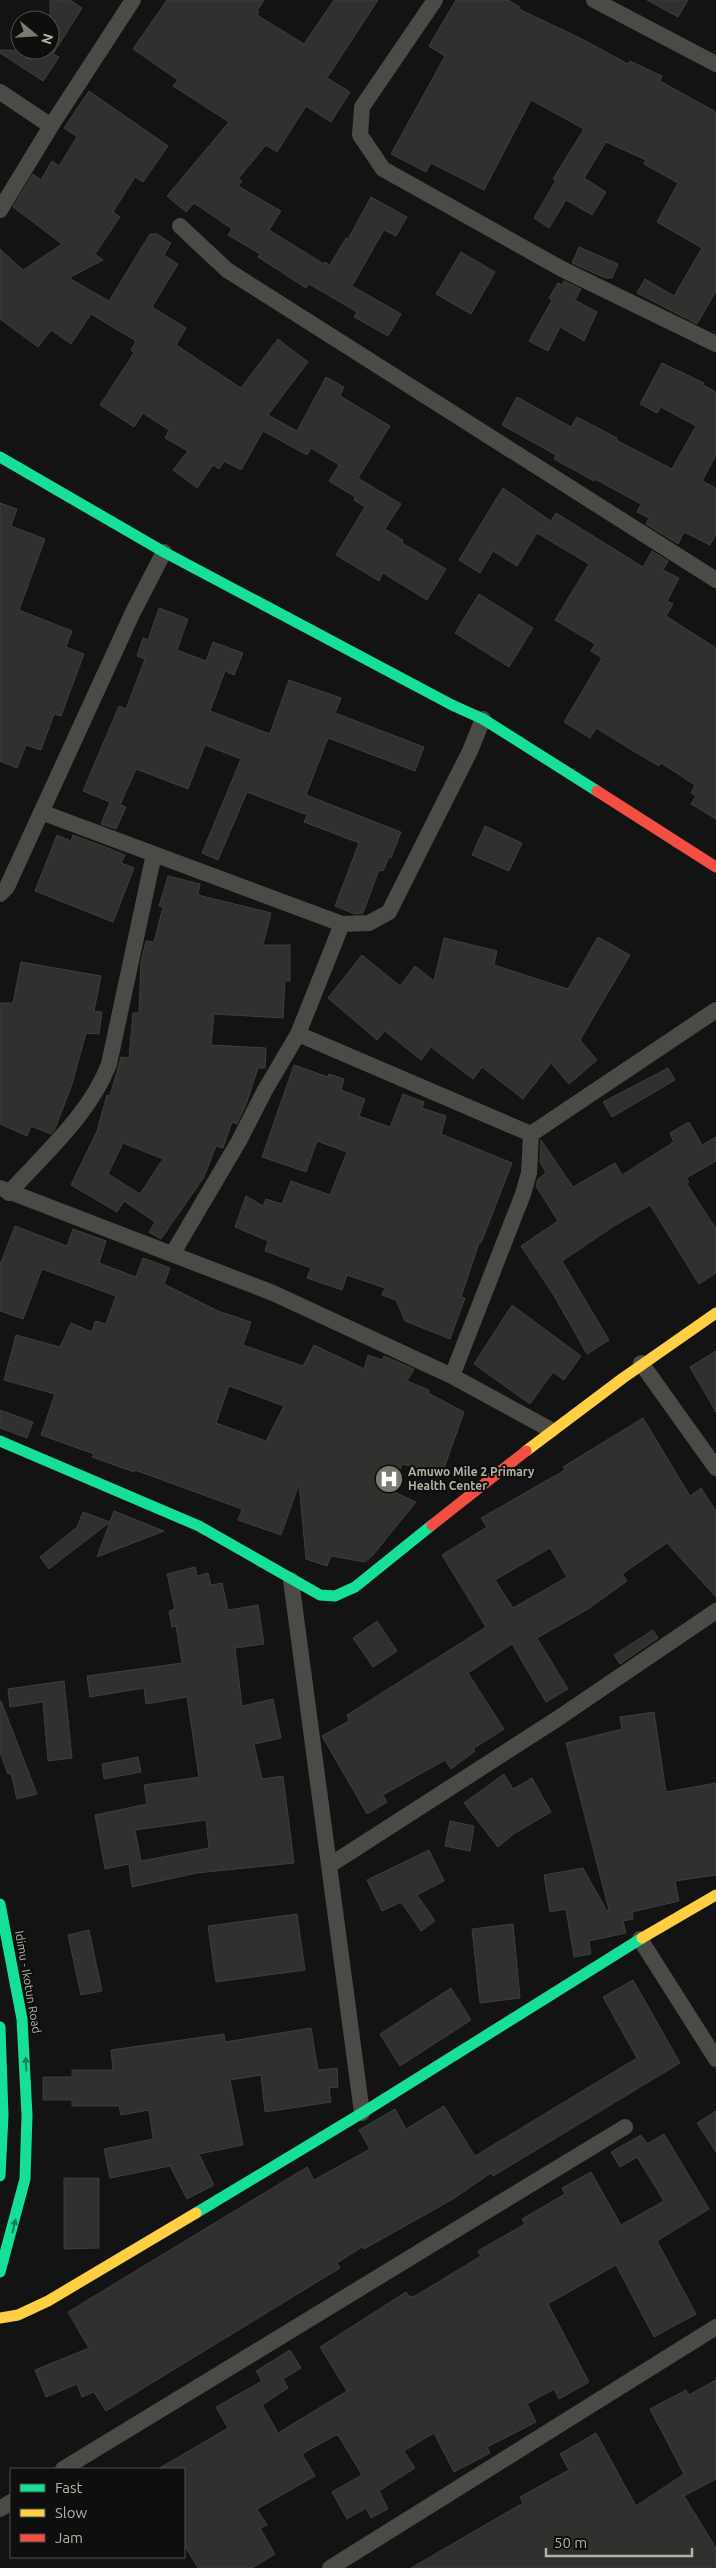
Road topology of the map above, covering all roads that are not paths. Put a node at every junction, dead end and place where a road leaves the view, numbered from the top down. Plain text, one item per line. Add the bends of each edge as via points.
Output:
1 (133, 0) edge
2 (435, 0) edge
3 (594, 0) edge
4 (716, 64) edge
5 (0, 92) edge
6 (51, 126) junction
7 (0, 210) edge
8 (180, 226) dead end
9 (716, 344) edge
10 (0, 457) edge
11 (164, 552) junction
12 (716, 580) edge
13 (483, 719) junction
14 (41, 812) junction
15 (154, 854) junction
16 (716, 867) edge
17 (0, 894) edge
18 (342, 924) junction
19 (716, 1010) edge
20 (298, 1034) junction
21 (530, 1134) junction
22 (4, 1190) edge
23 (174, 1253) junction
24 (716, 1313) edge
25 (641, 1363) junction
26 (452, 1376) junction
27 (551, 1430) junction
28 (0, 1441) edge
29 (716, 1468) edge
30 (291, 1580) junction
31 (716, 1611) edge
32 (330, 1865) junction
33 (716, 1895) edge
34 (0, 1904) edge
35 (1, 1917) edge
36 (640, 1939) junction
37 (0, 2027) edge
38 (716, 2059) edge
39 (362, 2112) junction
40 (625, 2127) dead end
41 (0, 2168) edge
42 (0, 2272) edge
43 (0, 2318) edge
44 (716, 2327) edge
45 (65, 2468) edge
46 (330, 2568) edge

1 - 6 street
2 - 9 street via 362,107 360,135 383,169 562,269
3 - 4 street
5 - 6 street
6 - 7 street
8 - 12 street via 227,270
10 - 11 street
11 - 13 street
11 - 14 street
13 - 16 street
13 - 18 street via 389,912 369,923
14 - 15 street
14 - 17 street via 7,887
15 - 18 street
15 - 22 street via 109,1064 101,1084 87,1106
18 - 20 street
19 - 21 street
20 - 21 street
20 - 23 street
21 - 26 street via 528,1173 523,1194
22 - 23 street
23 - 26 street via 273,1294
24 - 25 street
25 - 27 street
25 - 29 street
26 - 27 street
27 - 30 street via 355,1587 336,1596 320,1595
28 - 30 street via 199,1526
30 - 32 street
31 - 32 street via 557,1719
32 - 39 street
33 - 36 street
34 - 35 street, Idimu - Ikotun Road
42 -> 35 street, Idimu - Ikotun Road via 24,2179 27,2115 22,2019
36 - 38 street
36 - 39 street
37 - 41 street via 3,2076
39 - 43 street via 56,2296 18,2315
40 - 45 street
44 - 46 street

